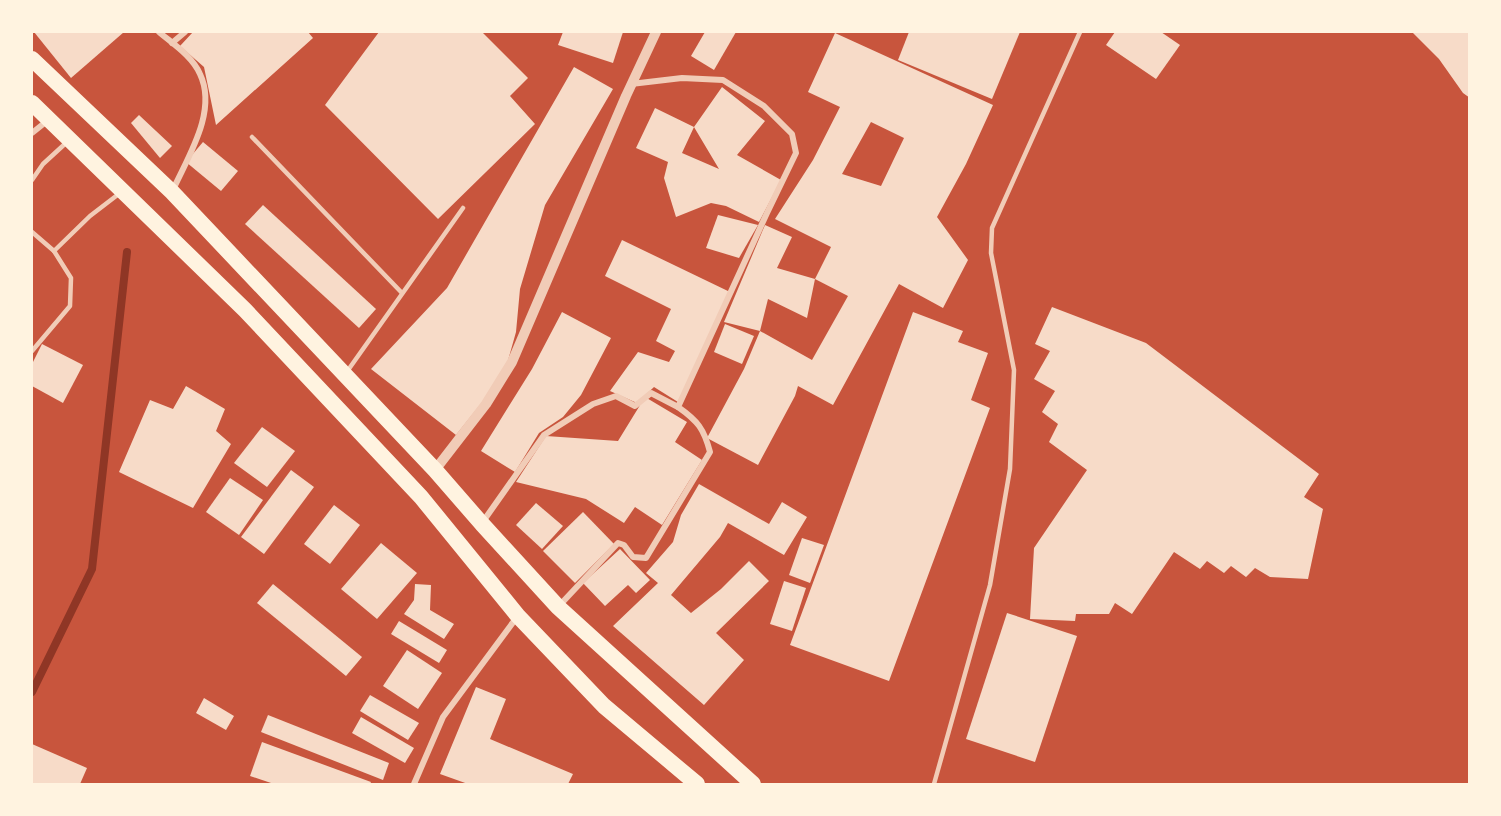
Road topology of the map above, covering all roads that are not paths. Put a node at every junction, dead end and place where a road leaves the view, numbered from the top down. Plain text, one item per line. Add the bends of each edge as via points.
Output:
1 (159, 32) edge
2 (185, 32) edge
3 (656, 32) edge
4 (1080, 32) edge
5 (172, 43) junction
6 (32, 58) edge
7 (631, 84) junction
8 (32, 103) edge
9 (49, 119) junction
10 (32, 133) edge
11 (252, 137) dead end
12 (69, 140) junction
13 (32, 180) edge
14 (122, 191) junction
15 (172, 192) junction
16 (463, 208) dead end
17 (32, 232) edge
18 (54, 251) junction
19 (266, 291) junction
20 (402, 293) junction
21 (245, 310) junction
22 (32, 351) edge
23 (345, 375) junction
24 (678, 407) junction
25 (435, 470) junction
26 (482, 524) junction
27 (558, 607) junction
28 (518, 616) junction
29 (414, 784) edge
30 (698, 784) edge
31 (753, 784) edge
32 (934, 784) edge

1 - 5 street
2 - 5 street
3 - 7 street
4 - 32 lane via 992,228 992,253 1014,370 1010,469 990,585
5 - 15 street via 200,73 206,90 204,121
6 - 15 highway
7 - 24 street via 682,78 723,80 764,106 792,134 796,153
7 - 25 street via 512,362 486,404
8 - 9 highway
9 - 10 street
9 - 12 highway
11 - 20 lane
12 - 13 lane
12 - 14 highway
14 - 18 lane
14 - 21 highway
15 - 19 highway
16 - 20 lane
17 - 18 lane
18 - 22 lane via 71,278 70,306
19 - 21 highway
19 - 23 highway
20 - 23 lane
21 - 28 highway via 421,497
23 - 25 highway
24 - 26 street via 651,393 635,405 616,396 593,404 544,435
24 - 27 street via 696,419 710,452 646,558 633,557 618,543
25 - 26 highway
26 - 27 highway
27 - 31 highway
28 - 29 street via 444,717
28 - 30 highway via 604,706

